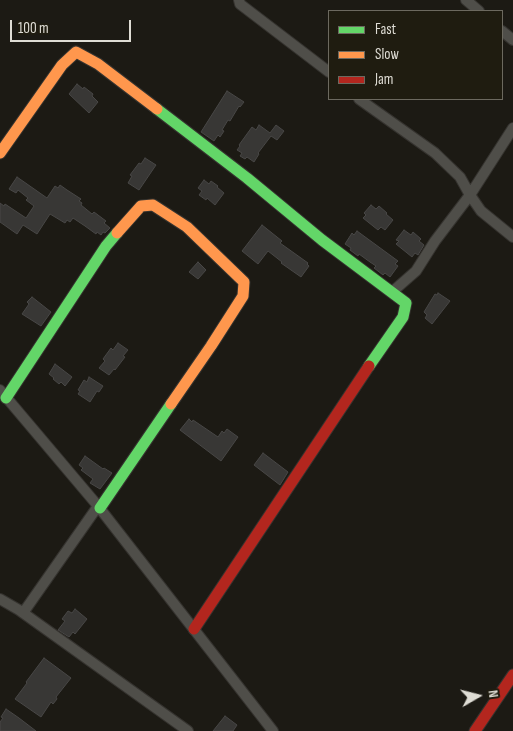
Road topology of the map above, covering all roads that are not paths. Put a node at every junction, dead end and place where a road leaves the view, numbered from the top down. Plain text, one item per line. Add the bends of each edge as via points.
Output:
1 (239, 0) edge
2 (466, 0) edge
3 (478, 10) edge
4 (503, 32) edge
5 (513, 40) edge
6 (328, 71) edge
7 (360, 100) edge
8 (513, 128) edge
9 (0, 153) edge
10 (470, 195) junction
11 (513, 237) edge
12 (392, 292) junction
13 (3, 394) edge
14 (99, 507) junction
15 (0, 600) edge
16 (23, 613) junction
17 (194, 628) junction
18 (513, 675) edge
19 (188, 731) edge
20 (273, 731) edge
21 (475, 731) edge

1 - 6 street
2 - 3 street
4 - 5 street
7 - 10 street via 435,152 460,177
8 - 10 street
9 - 12 street via 62,65 76,52 98,64
10 - 11 street via 481,210
10 - 12 street via 416,271
12 - 17 street via 406,303 403,317
13 - 14 street
13 - 14 street via 106,246 141,206 153,205 187,227 244,282 243,296 211,346
14 - 16 street
14 - 17 street
15 - 16 street
16 - 19 street
17 - 20 street
18 - 21 street

